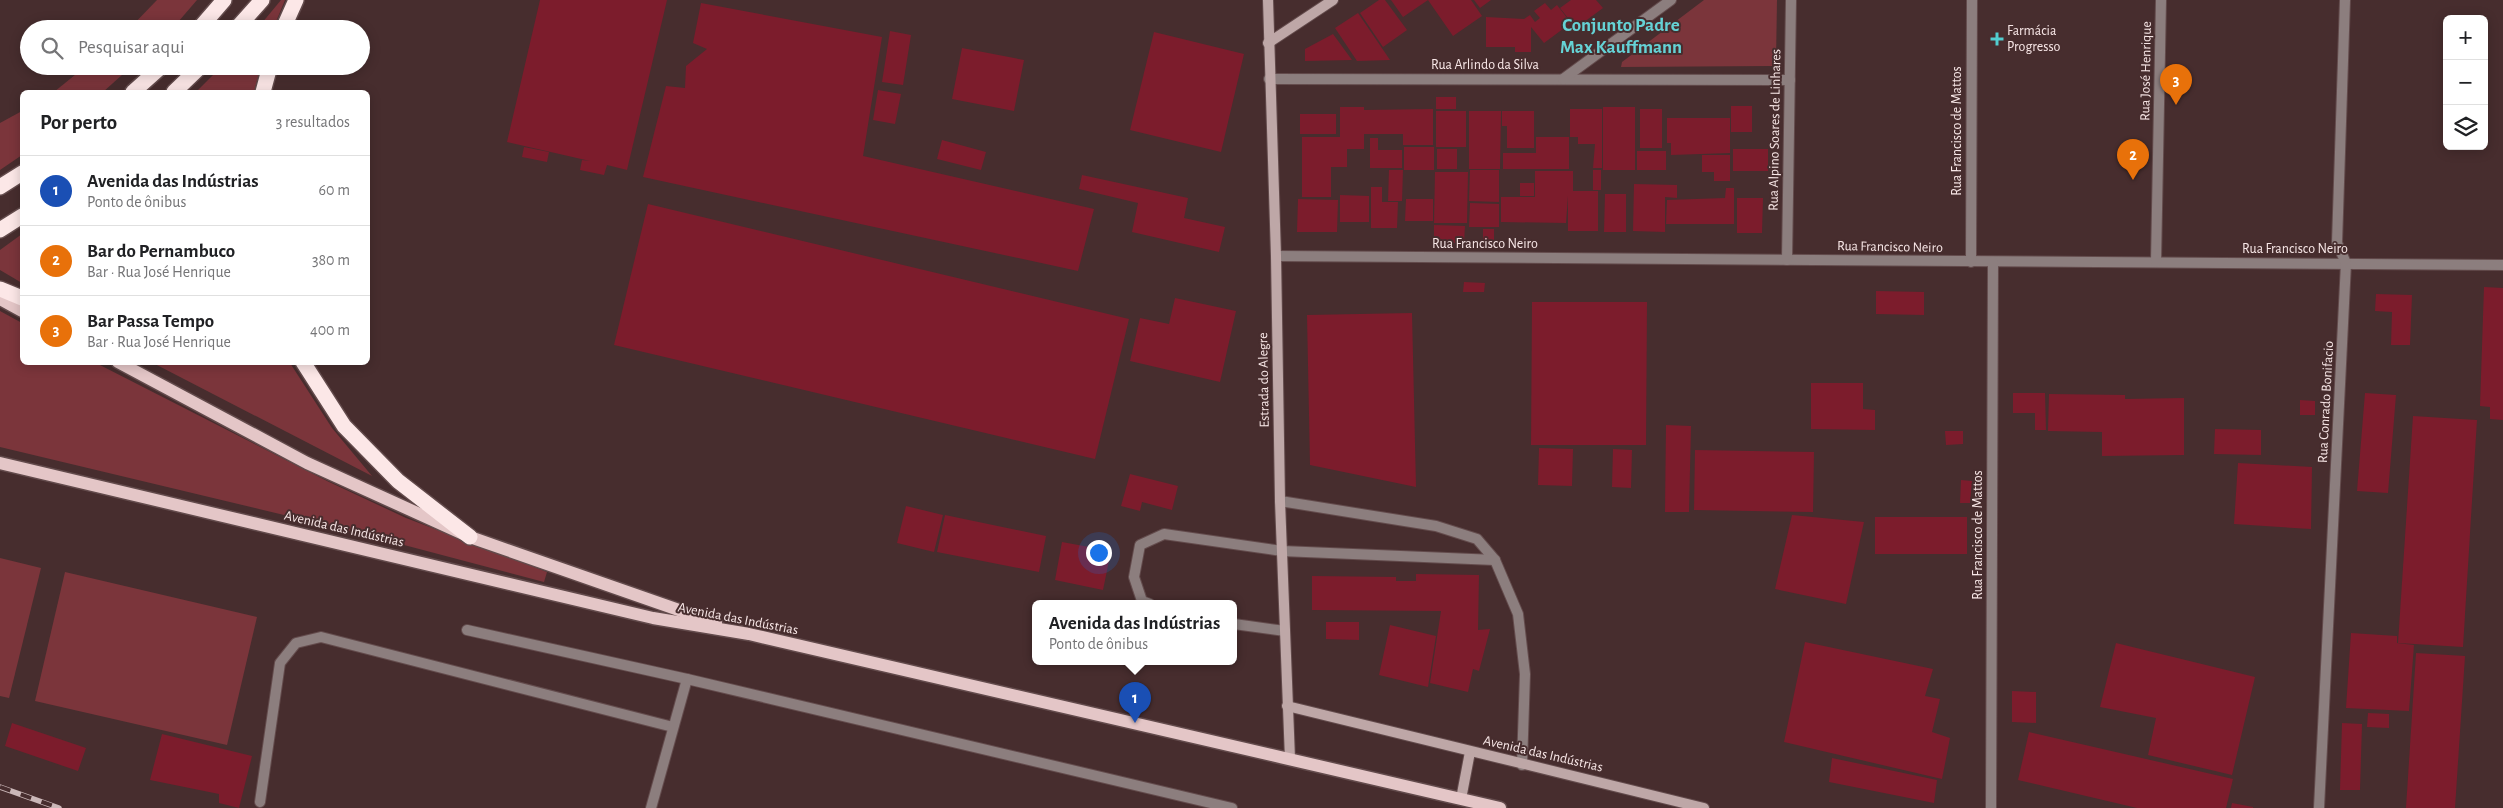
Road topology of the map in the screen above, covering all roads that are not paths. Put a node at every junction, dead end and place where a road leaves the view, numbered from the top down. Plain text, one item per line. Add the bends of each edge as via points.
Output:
1 (224, 0) edge
2 (262, 0) edge
3 (296, 0) edge
4 (1268, 0) edge
5 (1334, 0) edge
6 (1671, 0) edge
7 (1791, 0) edge
8 (1972, 0) edge
9 (2162, 0) edge
10 (2345, 0) edge
11 (207, 20) edge
12 (244, 20) edge
13 (287, 20) edge
14 (1268, 43) junction
15 (152, 75) edge
16 (192, 75) edge
17 (268, 75) edge
18 (1269, 79) junction
19 (1563, 79) junction
20 (1790, 80) junction
21 (135, 90) edge
22 (176, 90) edge
23 (264, 90) edge
24 (20, 175) edge
25 (0, 187) edge
26 (20, 217) edge
27 (0, 230) edge
28 (1276, 256) junction
29 (1787, 260) junction
30 (1971, 262) junction
31 (1993, 262) junction
32 (2156, 262) junction
33 (2346, 263) junction
34 (2503, 265) edge
35 (0, 289) edge
36 (20, 297) edge
37 (0, 300) edge
38 (20, 311) edge
39 (124, 365) edge
40 (305, 365) edge
41 (0, 463) edge
42 (1280, 501) junction
43 (470, 537) junction
44 (1282, 552) junction
45 (1495, 560) junction
46 (1142, 600) edge
47 (1237, 624) edge
48 (467, 630) dead end
49 (1285, 631) junction
50 (749, 634) junction
51 (687, 679) junction
52 (1288, 706) junction
53 (674, 727) junction
54 (1470, 752) junction
55 (1290, 759) junction
56 (1522, 764) junction
57 (1461, 799) junction
58 (260, 802) dead end
59 (651, 808) edge
60 (1232, 808) edge
61 (1500, 808) edge
62 (1704, 808) edge
63 (1991, 808) edge
64 (2319, 808) edge

1 - 11 highway
2 - 12 highway
3 - 13 highway
4 - 14 street, Estrada do Alegre
5 - 14 street
6 - 19 street
7 - 20 street, Rua Alpino Soares de Linhares
8 - 30 street, Rua Francisco de Mattos
9 - 32 street, Rua José Henrique
10 - 33 street, Rua Conrado Bonifacio via 2337,242
14 - 18 street, Estrada do Alegre
15 - 21 highway
16 - 22 highway
17 - 23 highway
18 - 19 street, Rua Arlindo da Silva
18 - 28 street, Estrada do Alegre
19 - 20 street, Rua Arlindo da Silva
20 - 29 street, Rua Alpino Soares de Linhares
24 - 25 highway
26 - 27 highway
28 - 29 street, Rua Francisco Neiro
28 - 42 street, Estrada do Alegre
29 - 30 street, Rua Francisco Neiro
30 - 31 street, Rua Francisco Neiro
31 - 32 street, Rua Francisco Neiro
31 - 63 street, Rua Francisco de Mattos
32 - 33 street, Rua Francisco Neiro
33 - 34 street, Rua Francisco Neiro
33 - 64 street, Rua Conrado Bonifacio
35 - 36 highway
37 - 38 main road
39 - 43 main road via 307,463
40 - 43 highway via 344,426 398,481
41 - 50 main road, Avenida das Indústrias via 653,618
42 - 44 street, Estrada do Alegre
42 - 45 street via 1436,526 1477,539
43 - 50 main road
44 - 45 street
44 - 46 street via 1164,534 1140,545 1134,577
44 - 49 street, Estrada do Alegre
45 - 56 street via 1518,614 1525,674
47 - 49 street
48 - 51 street
49 - 52 street, Estrada do Alegre
50 - 55 main road, Avenida das Indústrias
51 - 53 street
51 - 60 street
52 - 54 street, Avenida das Indústrias
52 - 55 street, Estrada do Alegre
53 - 58 street via 321,637 296,643 280,662
53 - 59 street
54 - 56 street, Avenida das Indústrias
54 - 57 street
55 - 57 main road, Avenida das Indústrias
56 - 62 street, Avenida das Indústrias
57 - 61 main road, Avenida das Indústrias

